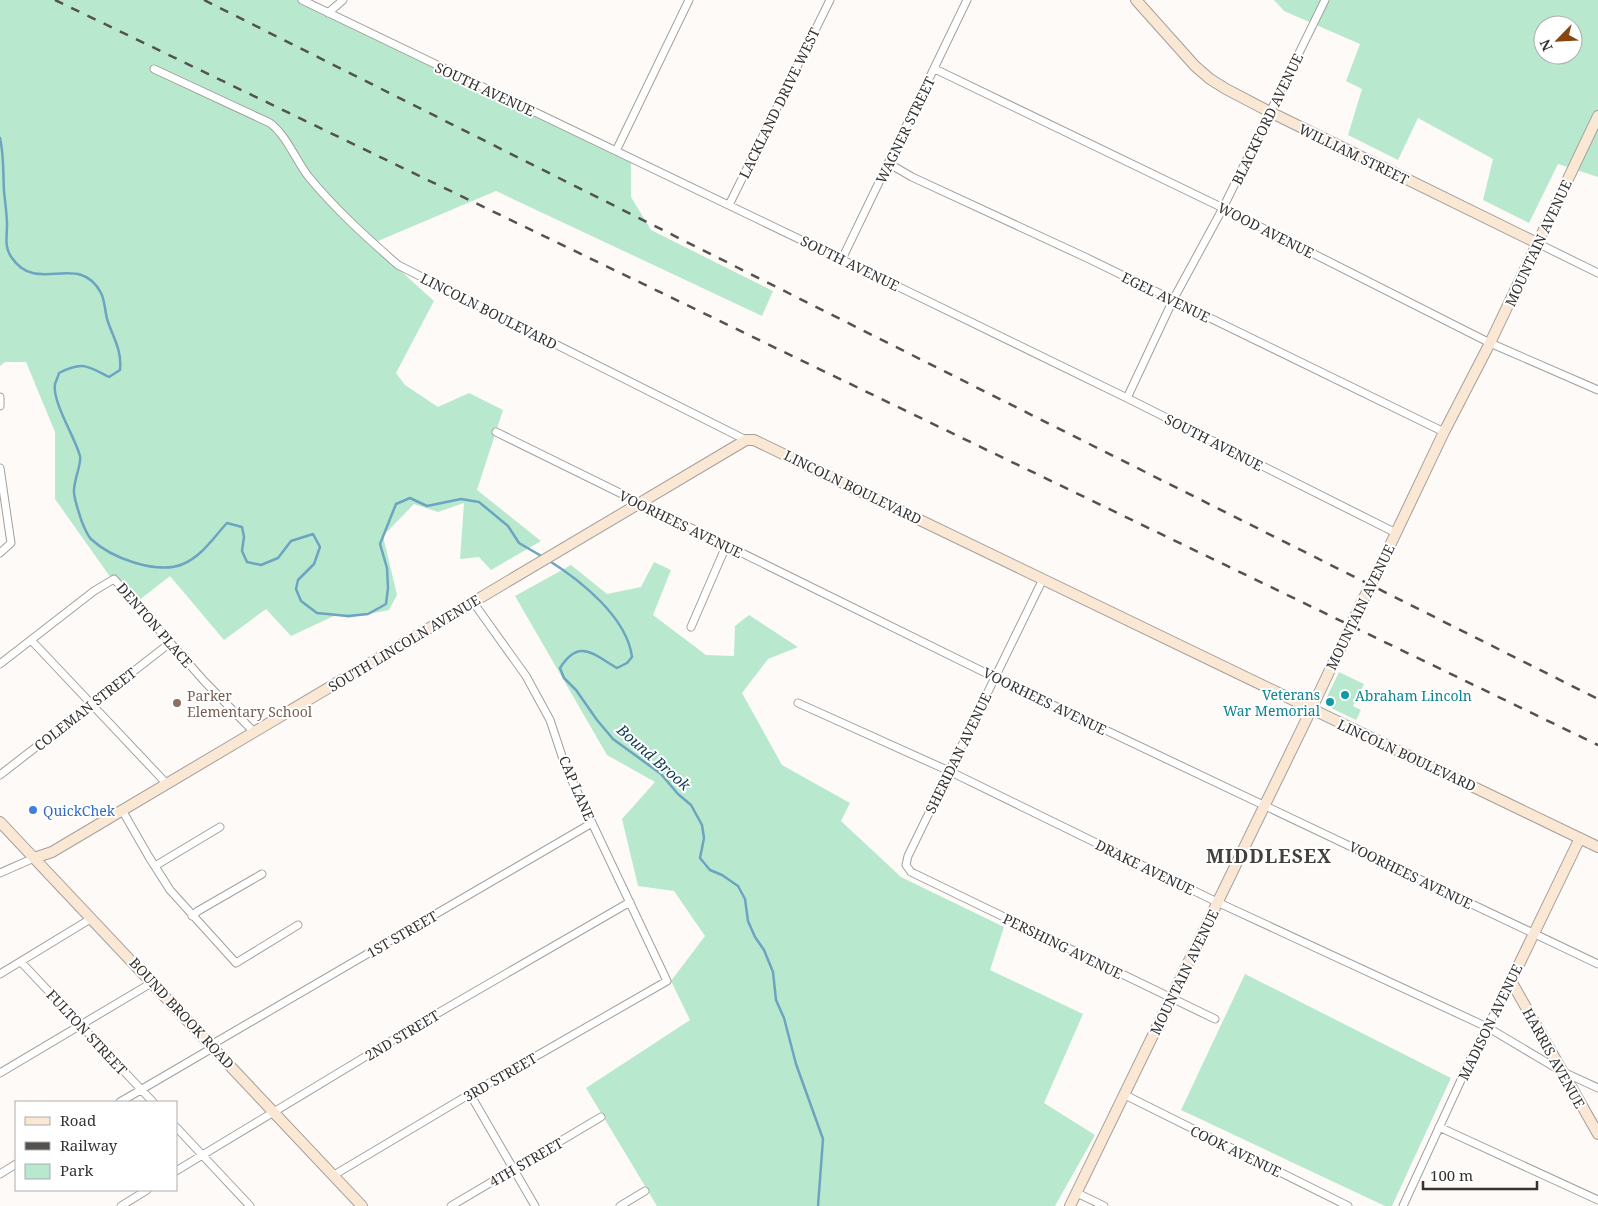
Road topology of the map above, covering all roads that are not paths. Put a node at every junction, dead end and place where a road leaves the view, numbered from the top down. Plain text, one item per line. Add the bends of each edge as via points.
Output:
1 (302, 0) edge
2 (343, 0) edge
3 (689, 0) edge
4 (830, 0) edge
5 (967, 0) edge
6 (1136, 0) edge
7 (1325, 0) edge
8 (328, 13) junction
9 (154, 69) dead end
10 (935, 69) junction
11 (1270, 112) junction
12 (1598, 116) edge
13 (616, 151) junction
14 (888, 163) junction
15 (729, 205) junction
16 (1223, 208) junction
17 (1537, 243) junction
18 (842, 259) junction
19 (1598, 273) edge
20 (1173, 300) junction
21 (1490, 343) junction
22 (1598, 390) edge
23 (0, 397) edge
24 (1126, 398) junction
25 (0, 406) edge
26 (496, 432) dead end
27 (1444, 432) junction
28 (746, 440) junction
29 (0, 468) edge
30 (640, 503) junction
31 (1396, 533) junction
32 (726, 546) junction
33 (0, 553) edge
34 (1043, 579) junction
35 (473, 602) junction
36 (690, 627) dead end
37 (31, 640) junction
38 (170, 643) junction
39 (0, 664) edge
40 (996, 678) junction
41 (92, 704) junction
42 (798, 704) dead end
43 (1311, 710) junction
44 (254, 732) junction
45 (949, 771) junction
46 (0, 775) edge
47 (166, 783) junction
48 (1264, 806) junction
49 (122, 810) junction
50 (0, 822) edge
51 (592, 823) junction
52 (220, 828) dead end
53 (1580, 838) junction
54 (1598, 847) edge
55 (34, 858) junction
56 (155, 866) junction
57 (911, 872) joint
58 (0, 873) edge
59 (262, 874) dead end
60 (630, 902) junction
61 (1217, 902) junction
62 (192, 916) junction
63 (92, 918) junction
64 (298, 925) dead end
65 (1534, 934) junction
66 (21, 962) junction
67 (1598, 964) edge
68 (0, 974) edge
69 (666, 981) joint
70 (1511, 981) junction
71 (153, 982) junction
72 (1171, 999) junction
73 (1215, 1019) dead end
74 (80, 1025) junction
75 (1488, 1027) junction
76 (213, 1046) junction
77 (1561, 1071) junction
78 (0, 1073) edge
79 (1598, 1088) edge
80 (141, 1090) junction
81 (470, 1094) junction
82 (1124, 1095) junction
83 (122, 1101) edge
84 (152, 1101) edge
85 (274, 1111) junction
86 (602, 1117) dead end
87 (1439, 1128) junction
88 (178, 1129) edge
89 (1598, 1134) edge
90 (202, 1155) junction
91 (15, 1165) edge
92 (514, 1169) junction
93 (178, 1170) edge
94 (0, 1174) edge
95 (334, 1175) junction
96 (145, 1191) edge
97 (645, 1191) dead end
98 (1077, 1192) junction
99 (1598, 1200) edge
100 (121, 1206) edge
101 (250, 1206) edge
102 (362, 1206) edge
103 (451, 1206) edge
104 (535, 1206) edge
105 (620, 1206) edge
106 (1070, 1206) edge
107 (1104, 1206) edge
108 (1348, 1206) edge
109 (1403, 1206) edge

1 - 8 street, SOUTH AVENUE
2 - 8 street
3 - 13 street
4 - 15 street, LACKLAND DRIVE WEST
5 - 10 street, WAGNER STREET
6 - 11 main road, WILLIAM STREET via 1210,79
7 - 11 street, BLACKFORD AVENUE
8 - 13 street, SOUTH AVENUE
9 - 28 street, LINCOLN BOULEVARD via 277,129 307,174 333,205 398,265
10 - 14 street, WAGNER STREET
10 - 16 street, WOOD AVENUE
11 - 16 street, BLACKFORD AVENUE
11 - 17 main road, WILLIAM STREET
12 - 17 main road, MOUNTAIN AVENUE
13 - 15 street, SOUTH AVENUE
14 - 18 street, WAGNER STREET
14 - 20 street, EGEL AVENUE
15 - 18 street, SOUTH AVENUE
16 - 20 street, BLACKFORD AVENUE
16 - 21 street, WOOD AVENUE
17 - 19 street, WILLIAM STREET
17 - 21 main road, MOUNTAIN AVENUE
18 - 24 street, SOUTH AVENUE
20 - 24 street, BLACKFORD AVENUE
20 - 27 street, EGEL AVENUE
21 - 22 street, WOOD AVENUE
21 - 27 main road, MOUNTAIN AVENUE
23 - 25 street
24 - 31 street, SOUTH AVENUE
26 - 30 street, VOORHEES AVENUE
27 - 31 main road, MOUNTAIN AVENUE
28 - 30 main road, SOUTH LINCOLN AVENUE
28 - 34 main road, LINCOLN BOULEVARD via 754,440
29 - 33 street via 11,544
30 - 32 street, VOORHEES AVENUE
30 - 35 main road, SOUTH LINCOLN AVENUE
31 - 43 main road, MOUNTAIN AVENUE, bridge
32 - 36 street
32 - 40 street, VOORHEES AVENUE
34 - 40 street, SHERIDAN AVENUE
34 - 43 main road, LINCOLN BOULEVARD
35 - 44 main road, SOUTH LINCOLN AVENUE
35 - 51 street, CAP LANE via 526,676 550,720 566,768
37 - 38 street, DENTON PLACE via 114,579
37 - 39 street
37 - 41 street
38 - 41 street, COLEMAN STREET
38 - 44 street, DENTON PLACE
40 - 45 street, SHERIDAN AVENUE
40 - 48 street, VOORHEES AVENUE
41 - 46 street, COLEMAN STREET
41 - 47 street
42 - 45 street, DRAKE AVENUE
43 - 48 main road, MOUNTAIN AVENUE
43 - 53 main road, LINCOLN BOULEVARD
44 - 47 main road, SOUTH LINCOLN AVENUE
45 - 57 street, SHERIDAN AVENUE via 908,856 906,865
45 - 61 street, DRAKE AVENUE
47 - 49 main road, SOUTH LINCOLN AVENUE
48 - 61 main road, MOUNTAIN AVENUE
48 - 65 street, VOORHEES AVENUE
49 - 55 main road, SOUTH LINCOLN AVENUE via 52,852
49 - 56 street
50 - 55 main road, BOUND BROOK ROAD
51 - 60 street, CAP LANE
51 - 76 street, 1ST STREET
52 - 56 street
53 - 54 main road, LINCOLN BOULEVARD
53 - 65 main road, MADISON AVENUE
55 - 58 street
55 - 63 main road, BOUND BROOK ROAD
56 - 62 street
57 - 72 street, PERSHING AVENUE
59 - 62 street
60 - 69 street, CAP LANE
60 - 85 street, 2ND STREET
61 - 72 main road, MOUNTAIN AVENUE
61 - 75 street, DRAKE AVENUE
62 - 64 street via 236,963
63 - 66 street
63 - 71 main road, BOUND BROOK ROAD
65 - 67 street, VOORHEES AVENUE
65 - 70 main road, MADISON AVENUE
66 - 68 street
66 - 74 street, FULTON STREET
69 - 81 street, 3RD STREET
70 - 75 street, MADISON AVENUE
70 - 77 main road, HARRIS AVENUE
71 - 74 street
71 - 76 main road, BOUND BROOK ROAD
72 - 73 street, PERSHING AVENUE
72 - 82 main road, MOUNTAIN AVENUE
74 - 78 street
74 - 80 street, FULTON STREET
75 - 77 street, DRAKE AVENUE
75 - 87 street, MADISON AVENUE
76 - 80 street, 1ST STREET
76 - 85 main road, BOUND BROOK ROAD
77 - 79 street, DRAKE AVENUE
77 - 89 main road, HARRIS AVENUE
80 - 83 street, 1ST STREET
80 - 84 street, FULTON STREET
81 - 92 street
81 - 95 street, 3RD STREET
82 - 98 main road, MOUNTAIN AVENUE
82 - 108 street, COOK AVENUE
85 - 90 street, 2ND STREET
85 - 95 main road, BOUND BROOK ROAD
86 - 92 street, 4TH STREET
87 - 99 street
87 - 109 street, MADISON AVENUE
88 - 90 street
90 - 93 street, 2ND STREET
90 - 101 street
91 - 94 street
92 - 103 street, 4TH STREET
92 - 104 street
95 - 102 main road, BOUND BROOK ROAD
96 - 100 street
97 - 105 street
98 - 106 main road, MOUNTAIN AVENUE
98 - 107 street

